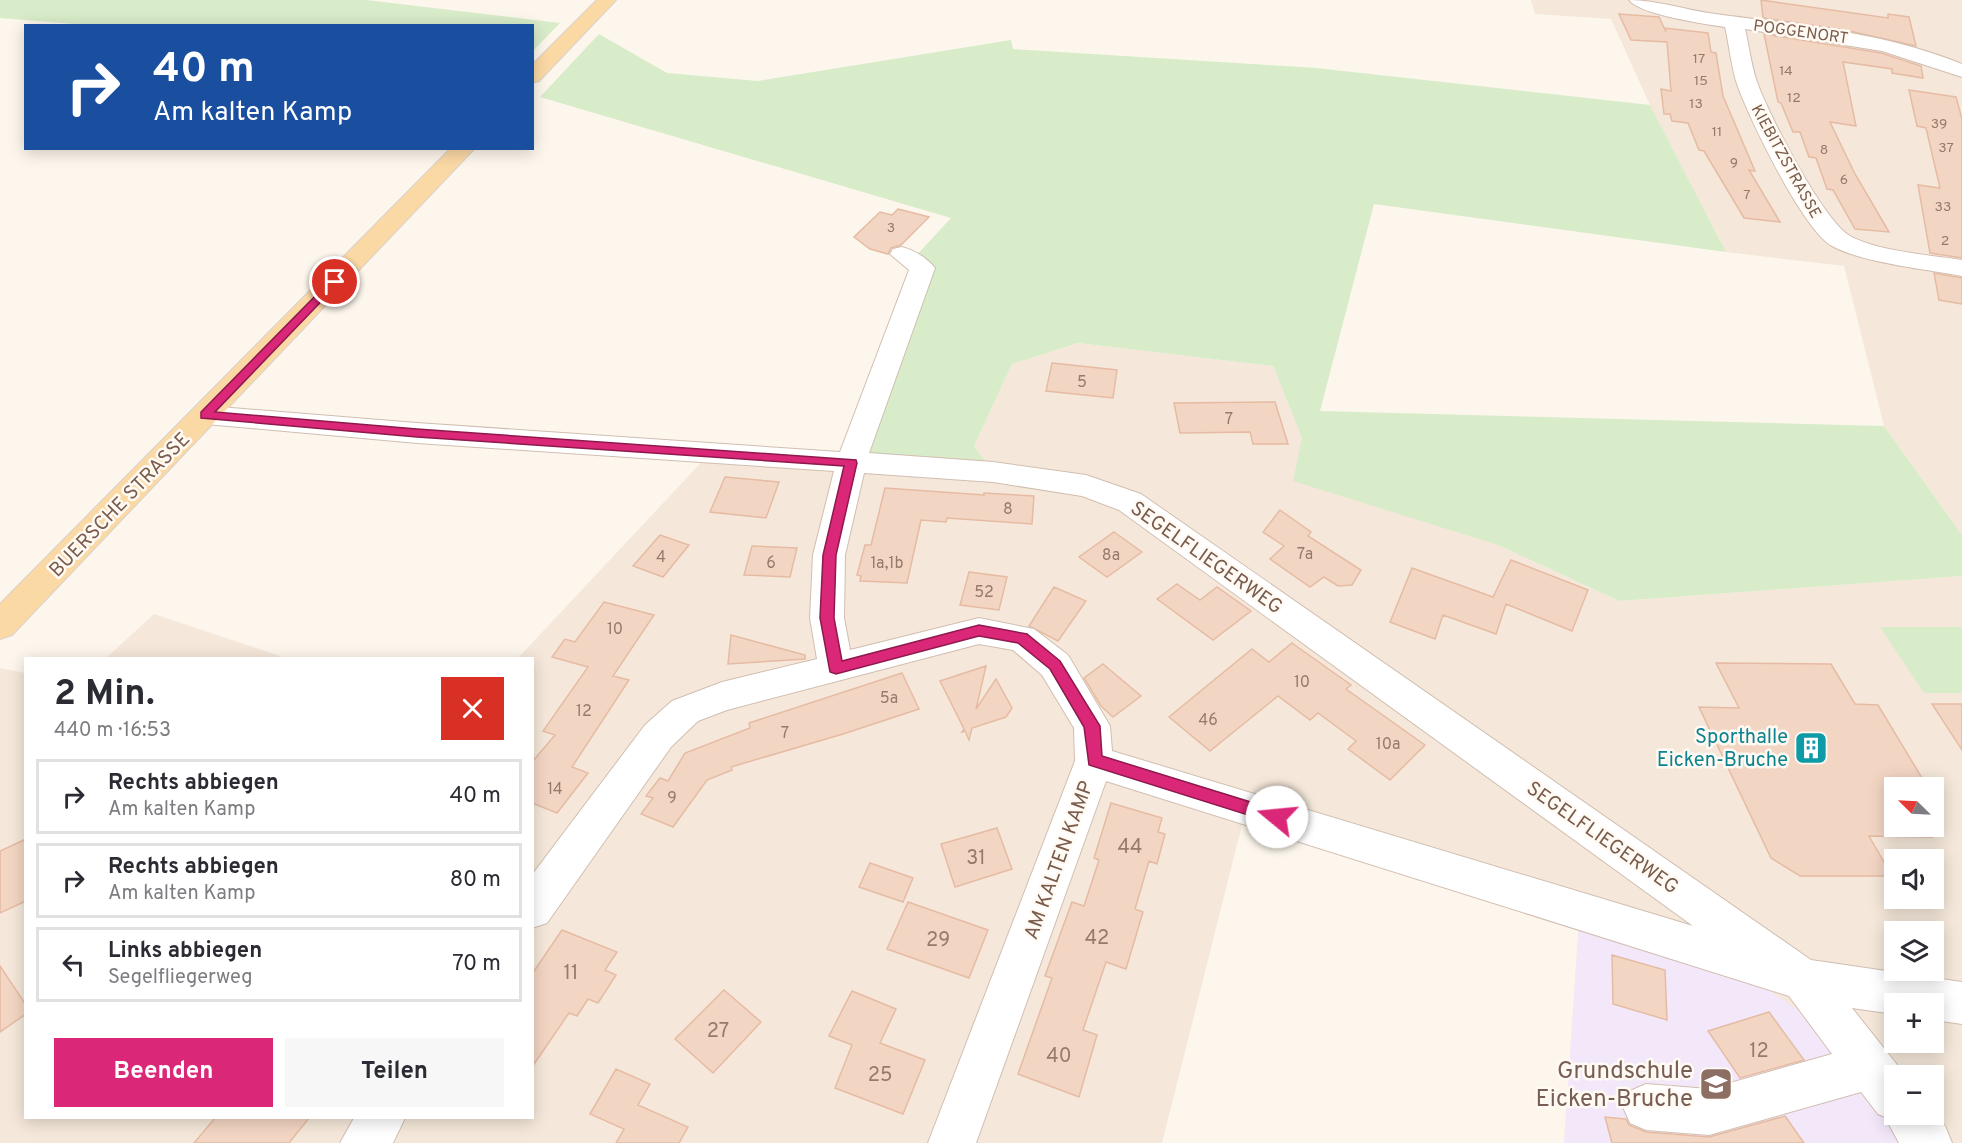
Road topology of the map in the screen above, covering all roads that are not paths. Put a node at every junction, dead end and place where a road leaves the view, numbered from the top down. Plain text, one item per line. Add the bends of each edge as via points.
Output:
1 (607, 0) edge
2 (1638, 0) edge
3 (1734, 22) junction
4 (1962, 71) edge
5 (534, 75) edge
6 (462, 150) edge
7 (903, 254) dead end
8 (1962, 268) edge
9 (206, 415) junction
10 (851, 463) junction
11 (0, 626) edge
12 (836, 668) junction
13 (1095, 761) junction
14 (534, 906) edge
15 (1803, 980) junction
16 (1962, 1003) edge
17 (1883, 1082) edge
18 (1646, 1107) dead end
19 (381, 1119) edge
20 (1915, 1125) edge
21 (364, 1143) edge
22 (952, 1143) edge
23 (1928, 1143) edge

1 - 5 main road
2 - 3 street, POGGENORT via 1655,8
3 - 4 street, POGGENORT via 1902,48
3 - 8 street, KIEBITZSTRASSE via 1746,79 1762,121 1823,226 1858,249
6 - 9 main road, BUERSCHE STRASSE
7 - 10 street via 922,268
9 - 10 street, SEGELFLIEGERWEG
9 - 11 main road, BUERSCHE STRASSE
10 - 12 street via 829,555 827,618
10 - 15 street, SEGELFLIEGERWEG via 1016,476 1086,486 1130,502
12 - 13 street, AM KALTEN KAMP via 979,631 1022,638 1055,665 1092,726
12 - 14 street, AM KALTEN KAMP via 722,697 685,711 658,736
13 - 15 street
13 - 22 street, AM KALTEN KAMP
15 - 16 street
15 - 17 street, SEGELFLIEGERWEG
17 - 18 street via 1709,1112
19 - 21 street
20 - 23 street

